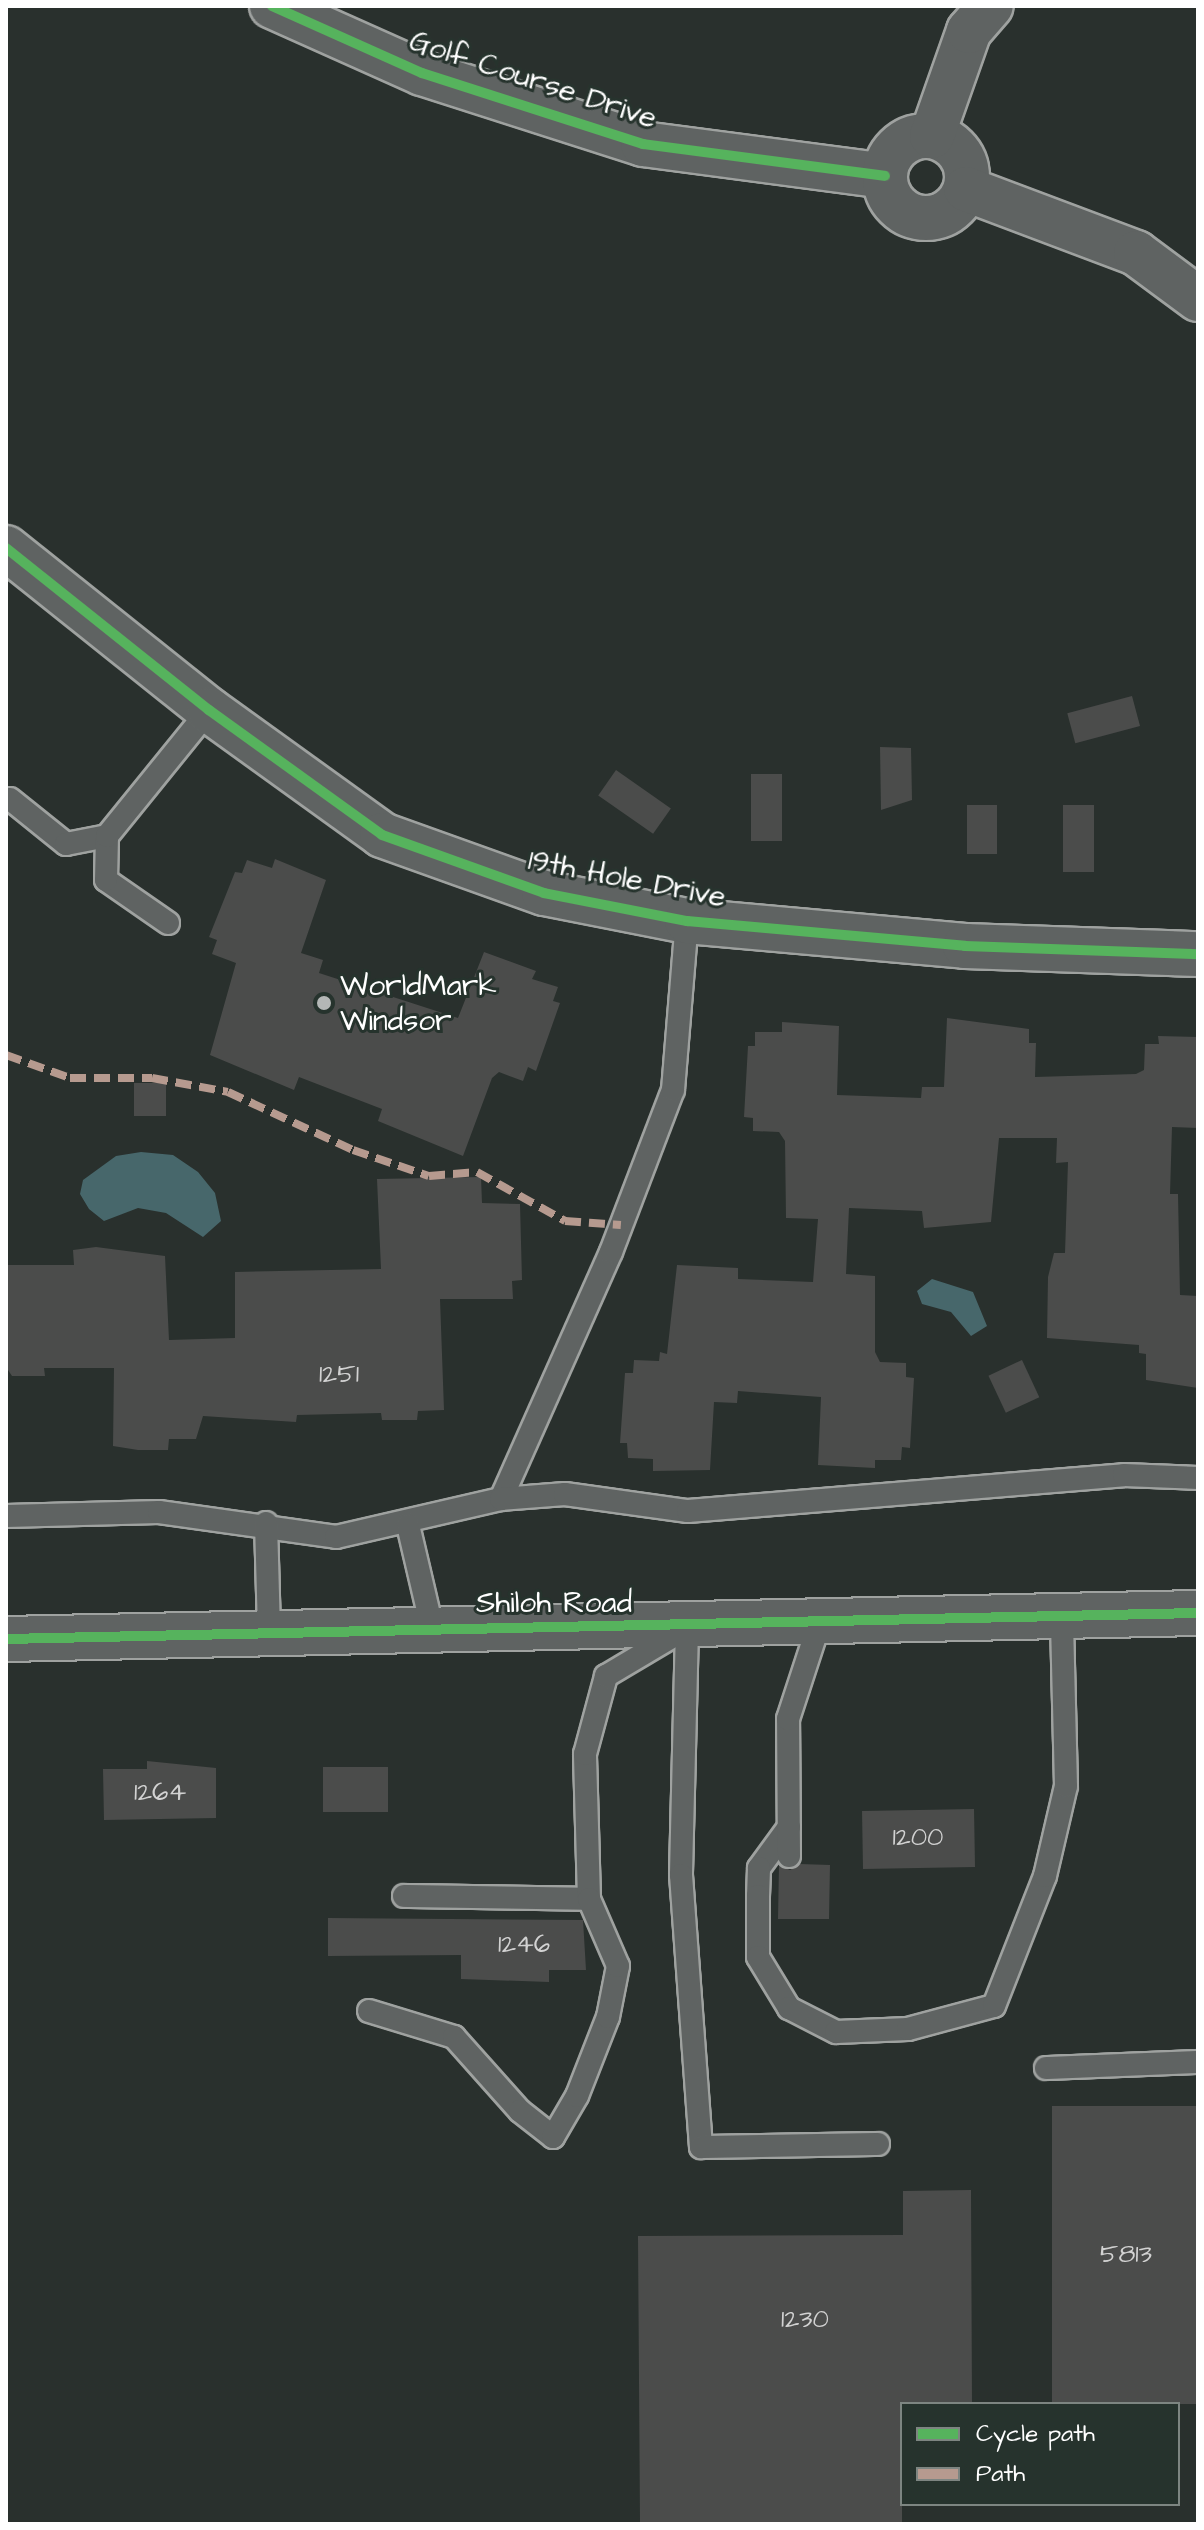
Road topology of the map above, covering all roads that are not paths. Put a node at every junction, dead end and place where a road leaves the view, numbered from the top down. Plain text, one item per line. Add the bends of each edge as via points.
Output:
1 (991, 6) edge
2 (306, 12) edge
3 (932, 136) junction
4 (885, 176) junction
5 (966, 189) junction
6 (1198, 299) edge
7 (6, 548) edge
8 (209, 710) junction
9 (10, 799) dead end
10 (107, 836) junction
11 (687, 921) junction
12 (168, 923) dead end
13 (1198, 954) edge
14 (1198, 1478) edge
15 (501, 1499) junction
16 (6, 1516) edge
17 (266, 1523) junction
18 (408, 1525) junction
19 (1198, 1613) edge
20 (1062, 1617) junction
21 (819, 1624) junction
22 (432, 1627) junction
23 (687, 1628) junction
24 (269, 1633) junction
25 (6, 1639) edge
26 (789, 1827) junction
27 (789, 1856) dead end
28 (404, 1896) dead end
29 (589, 1899) junction
30 (369, 2011) dead end
31 (1198, 2062) edge
32 (1046, 2068) dead end
33 (878, 2144) dead end

1 - 3 street via 969,31
2 - 4 street, Golf Course Drive via 422,73 643,144
3 - 4 street via 905,141
3 - 5 street via 957,149
4 - 5 street via 892,201 913,216 951,211
5 - 6 street via 1136,253
7 - 8 street, 19th Hole Drive
8 - 10 lane
8 - 11 street, 19th Hole Drive via 382,835 544,893
9 - 10 lane via 66,844
10 - 12 lane via 106,880
11 - 13 street, 19th Hole Drive via 965,946
11 - 15 lane via 673,1090 611,1252
14 - 15 lane via 1124,1475 688,1511 565,1494
15 - 18 lane
16 - 17 lane via 159,1512
17 - 18 lane via 336,1537
17 - 24 lane
18 - 22 lane
19 - 20 street, Shiloh Road
20 - 21 street, Shiloh Road
20 - 26 lane via 1066,1786 1041,1889 994,2006 908,2029 836,2032 789,2008 758,1957 759,1868
21 - 23 street, Shiloh Road
21 - 26 lane via 788,1719
22 - 23 street, Shiloh Road
22 - 24 street, Shiloh Road
23 - 29 lane via 606,1676 585,1754
23 - 33 lane via 681,1875 701,2147
24 - 25 street, Shiloh Road
26 - 27 lane
28 - 29 lane
29 - 30 lane via 618,1966 608,2017 577,2096 553,2137 520,2111 454,2037
31 - 32 lane

